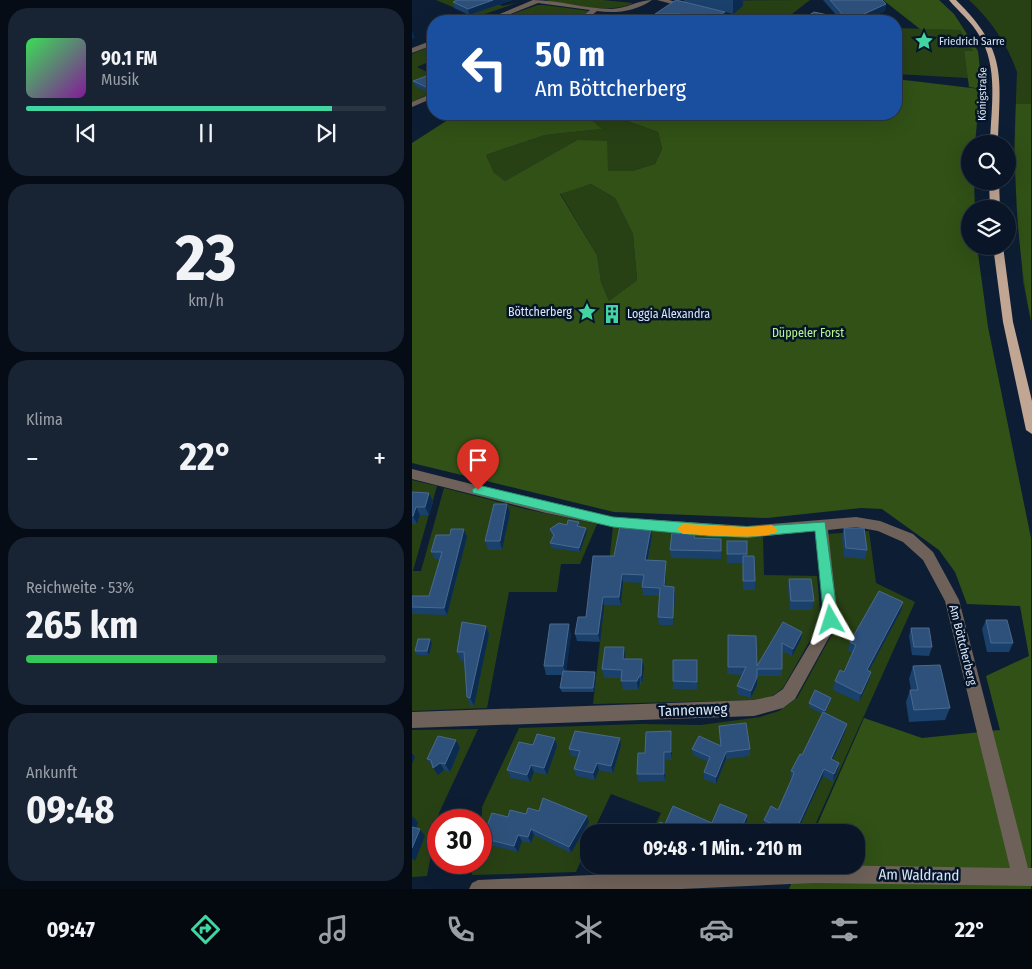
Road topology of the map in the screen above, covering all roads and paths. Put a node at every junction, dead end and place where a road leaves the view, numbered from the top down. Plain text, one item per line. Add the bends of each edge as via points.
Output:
1 (649, 0) edge
2 (660, 0) edge
3 (952, 0) edge
4 (594, 10) junction
5 (503, 15) edge
6 (588, 15) edge
7 (724, 15) edge
8 (427, 45) edge
9 (412, 51) edge
10 (427, 98) edge
11 (412, 105) edge
12 (994, 135) edge
13 (999, 255) edge
14 (1032, 430) edge
15 (412, 474) edge
16 (821, 525) junction
17 (412, 720) edge
18 (1026, 876) edge
19 (478, 889) edge

1 - 4 street via 626,9
2 - 7 street
3 - 12 main road, Königstraße via 982,32 996,64
4 - 5 street via 537,2
4 - 6 street
8 - 9 street
10 - 11 street
13 - 14 main road via 1008,322
15 - 16 street, Am Böttcherberg via 613,522 747,532
16 - 17 street, Tannenweg via 831,620 794,688 776,703 754,708
16 - 18 street, Am Böttcherberg via 856,522 895,532 920,547 935,567 952,600
18 - 19 street, Am Waldrand via 814,874

